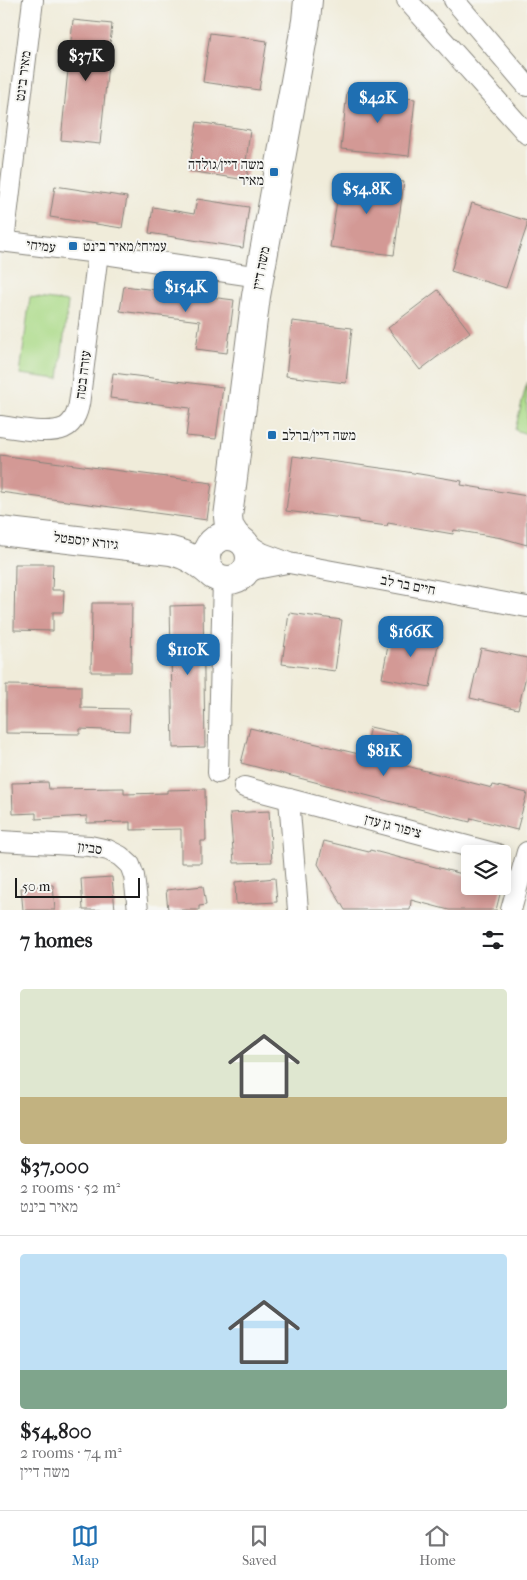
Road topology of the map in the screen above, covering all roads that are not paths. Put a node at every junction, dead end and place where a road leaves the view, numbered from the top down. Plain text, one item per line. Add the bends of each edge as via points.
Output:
1 (33, 0) edge
2 (407, 0) edge
3 (454, 0) edge
4 (310, 7) edge
5 (527, 86) edge
6 (527, 134) edge
7 (2, 241) edge
8 (98, 253) junction
9 (260, 277) junction
10 (0, 426) edge
11 (0, 532) edge
12 (227, 536) junction
13 (171, 551) junction
14 (289, 563) junction
15 (227, 576) junction
16 (527, 607) edge
17 (218, 773) dead end
18 (244, 787) dead end
19 (289, 799) junction
20 (0, 841) edge
21 (463, 845) edge
22 (511, 855) edge
23 (526, 856) edge
24 (138, 910) edge
25 (298, 910) edge
26 (511, 910) edge

1 - 7 street, מאיר בינט
2 - 6 street
3 - 5 street
4 - 9 street, משה דיין
7 - 8 street, עמיחי
8 - 9 street, עמיחי
8 - 10 street, עזרה בטה via 79,409 74,418 65,428 52,430
9 - 12 street, משה דיין
11 - 13 street, גיורא יוספטל
12 - 13 street, גיורא יוספטל
12 - 14 street, חיים בר לב via 262,554
12 - 15 street, משה דיין via 206,551 206,564
12 - 15 street via 250,554 250,561
13 - 15 street, גיורא יוספטל
14 - 15 street, חיים בר לב
14 - 16 street, חיים בר לב
15 - 17 street
18 - 19 street, ציפור גן עדן
19 - 21 street, ציפור גן עדן
19 - 25 street
20 - 24 street, סביון via 108,850 130,865
22 - 23 street
23 - 26 street

